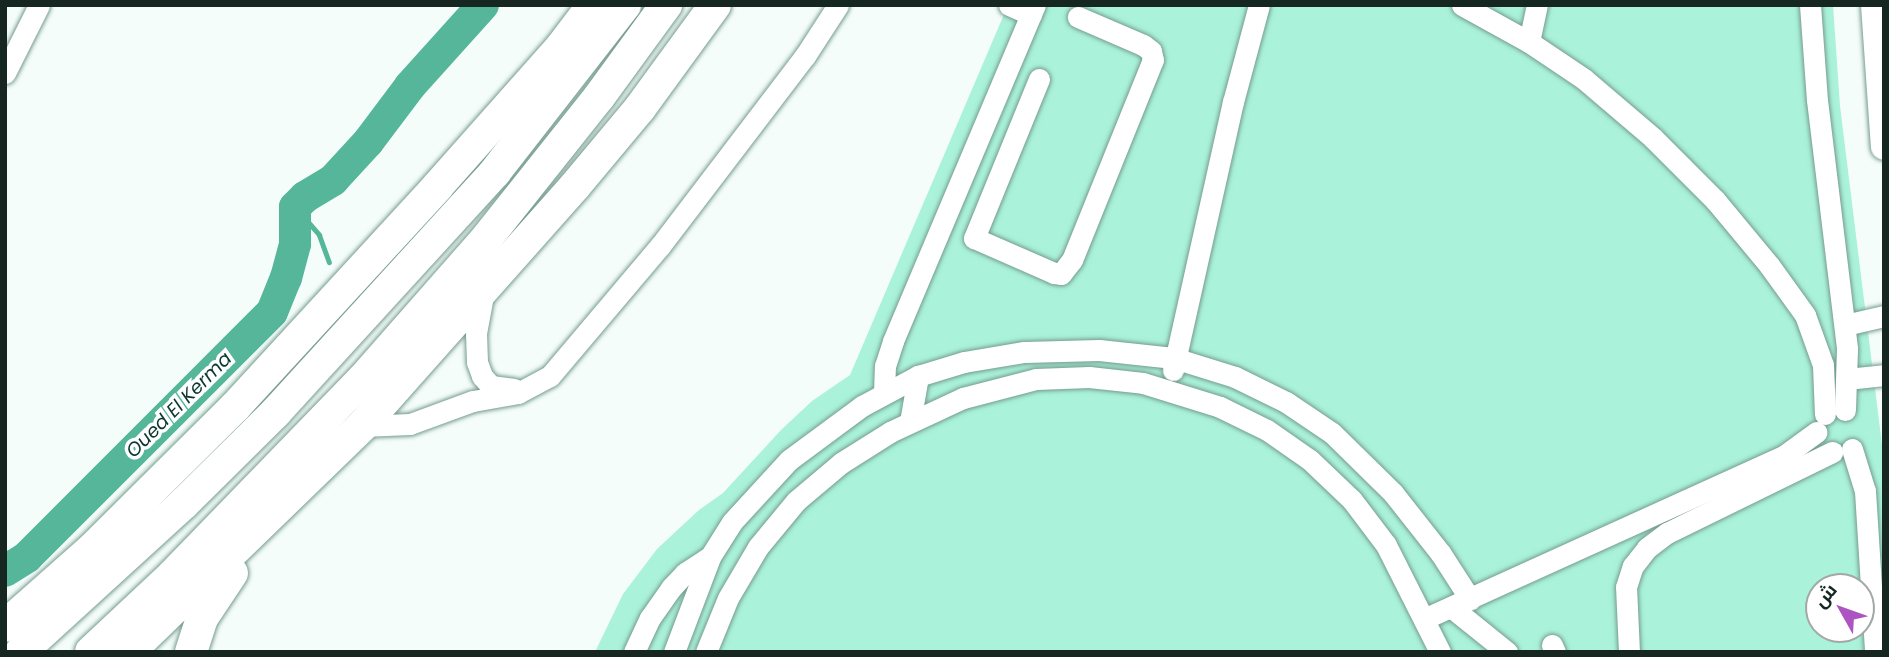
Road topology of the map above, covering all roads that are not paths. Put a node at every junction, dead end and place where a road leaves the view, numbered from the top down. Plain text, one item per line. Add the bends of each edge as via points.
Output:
1 (39, 5) edge
2 (593, 5) edge
3 (625, 5) edge
4 (666, 5) edge
5 (715, 5) edge
6 (838, 5) edge
7 (1009, 5) edge
8 (1259, 5) edge
9 (1462, 5) edge
10 (1537, 5) edge
11 (1811, 5) edge
12 (1874, 5) edge
13 (1033, 10) edge
14 (1078, 17) dead end
15 (1529, 42) junction
16 (5, 73) edge
17 (1039, 79) dead end
18 (1884, 147) edge
19 (484, 289) junction
20 (1884, 316) edge
21 (1845, 325) junction
22 (1174, 358) junction
23 (1884, 375) edge
24 (918, 376) junction
25 (1847, 379) junction
26 (540, 384) junction
27 (1170, 390) junction
28 (884, 393) junction
29 (1829, 418) junction
30 (910, 422) junction
31 (362, 426) junction
32 (91, 550) junction
33 (710, 557) junction
34 (1460, 603) junction
35 (5, 615) edge
36 (1426, 618) junction
37 (5, 626) edge
38 (21, 652) edge
39 (91, 652) edge
40 (129, 652) edge
41 (191, 652) edge
42 (634, 652) edge
43 (674, 652) edge
44 (706, 652) edge
45 (1440, 652) edge
46 (1507, 652) edge
47 (1629, 652) edge
48 (1875, 652) edge

1 - 16 street
2 - 32 highway via 437,187 245,397
3 - 38 highway via 495,172 276,412
4 - 39 highway via 486,239 363,379 173,575
5 - 19 highway via 632,117
6 - 26 street via 660,246 560,368
7 - 13 street
8 - 22 street
9 - 15 street
10 - 15 street
11 - 21 street via 1817,100
12 - 18 main road
13 - 28 street via 894,341 885,366
14 - 17 street via 1143,45 1153,60 1072,260 1061,274 974,237
15 - 29 street via 1584,79 1645,130 1743,232 1813,332 1825,373
19 - 26 street via 476,333 482,376 491,386 508,390
19 - 31 highway
20 - 21 street
21 - 25 street
22 - 24 street via 1099,350 1024,352
22 - 27 street
22 - 34 street via 1261,388 1332,433 1421,526
23 - 25 street
24 - 28 street
24 - 30 street
25 - 29 street
26 - 31 street via 457,405 410,424
27 - 30 street via 1116,379 1036,379 987,389
27 - 36 street via 1267,430 1332,479 1386,545
28 - 33 street via 789,460 733,522
29 - 34 street via 1785,455
30 - 44 street via 841,463 776,523 742,572
31 - 40 highway
31 - 41 highway via 344,453 222,584 202,618
32 - 35 highway
32 - 37 highway
33 - 42 street via 671,588
33 - 43 street
34 - 36 street
34 - 46 street
36 - 45 street
47 - 48 street via 1626,587 1633,566 1647,548 1667,533 1842,450 1865,491

